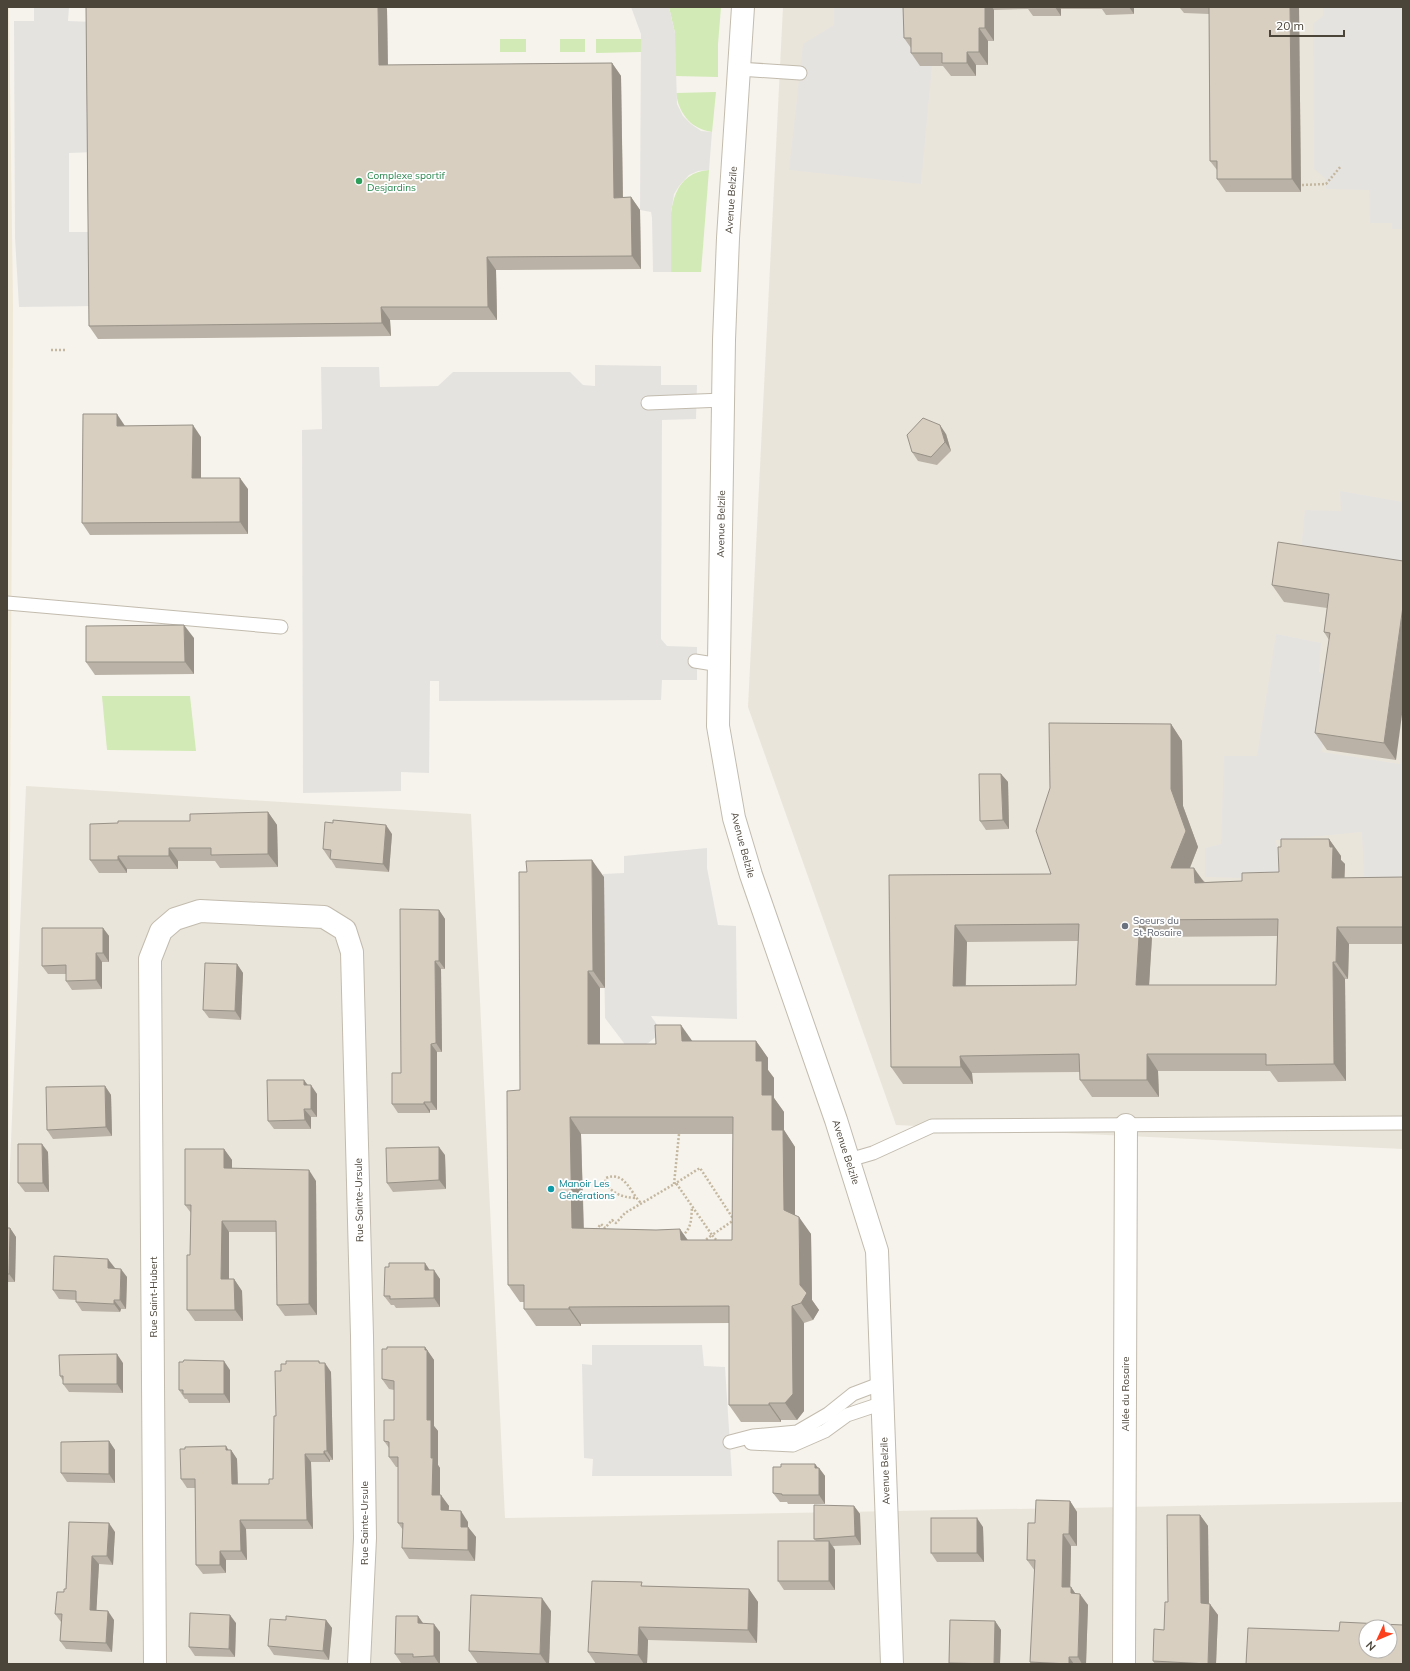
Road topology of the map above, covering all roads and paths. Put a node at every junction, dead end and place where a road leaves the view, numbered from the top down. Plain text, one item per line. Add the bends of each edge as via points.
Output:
1 (743, 7) edge
2 (739, 69) junction
3 (800, 73) dead end
4 (1341, 166) dead end
5 (1302, 185) dead end
6 (51, 350) dead end
7 (66, 350) dead end
8 (723, 400) junction
9 (648, 403) dead end
10 (7, 602) edge
11 (281, 627) dead end
12 (695, 661) dead end
13 (720, 665) junction
14 (161, 931) joint
15 (1403, 1123) edge
16 (1126, 1125) junction
17 (679, 1134) edge
18 (849, 1160) junction
19 (675, 1184) junction
20 (635, 1198) junction
21 (641, 1203) junction
22 (692, 1206) junction
23 (594, 1233) edge
24 (712, 1235) junction
25 (678, 1239) edge
26 (700, 1245) edge
27 (722, 1246) edge
28 (882, 1393) junction
29 (156, 1664) edge
30 (359, 1664) edge
31 (892, 1664) edge
32 (1124, 1664) edge

1 - 2 street, Avenue Belzile
2 - 3 lane
2 - 8 street, Avenue Belzile via 728,238
4 - 5 path via 1326,184
6 - 7 path
8 - 9 lane
8 - 13 street, Avenue Belzile
10 - 11 lane
12 - 13 lane
13 - 18 street, Avenue Belzile via 718,726 734,818 751,875
14 - 29 street, Rue Saint-Hubert via 150,959
14 - 30 street, Rue Sainte-Ursule via 175,919 200,911 324,917 345,930 352,952 365,1538
15 - 16 lane
16 - 18 lane via 932,1126 873,1153
16 - 32 street, Allée du Rosaire
17 - 19 path
18 - 28 street, Avenue Belzile via 877,1250
19 - 21 path
19 - 22 path
19 - 24 path via 700,1168 734,1220
20 - 20 path via 620,1178 606,1178 605,1183 619,1196
20 - 21 path
21 - 23 path via 616,1223 612,1220 605,1228 602,1224
22 - 24 path
22 - 25 path via 689,1230
24 - 26 path
24 - 27 path
28 - 28 lane via 853,1394 828,1414 798,1432 753,1436 730,1442 793,1445 825,1431
28 - 31 street, Avenue Belzile

